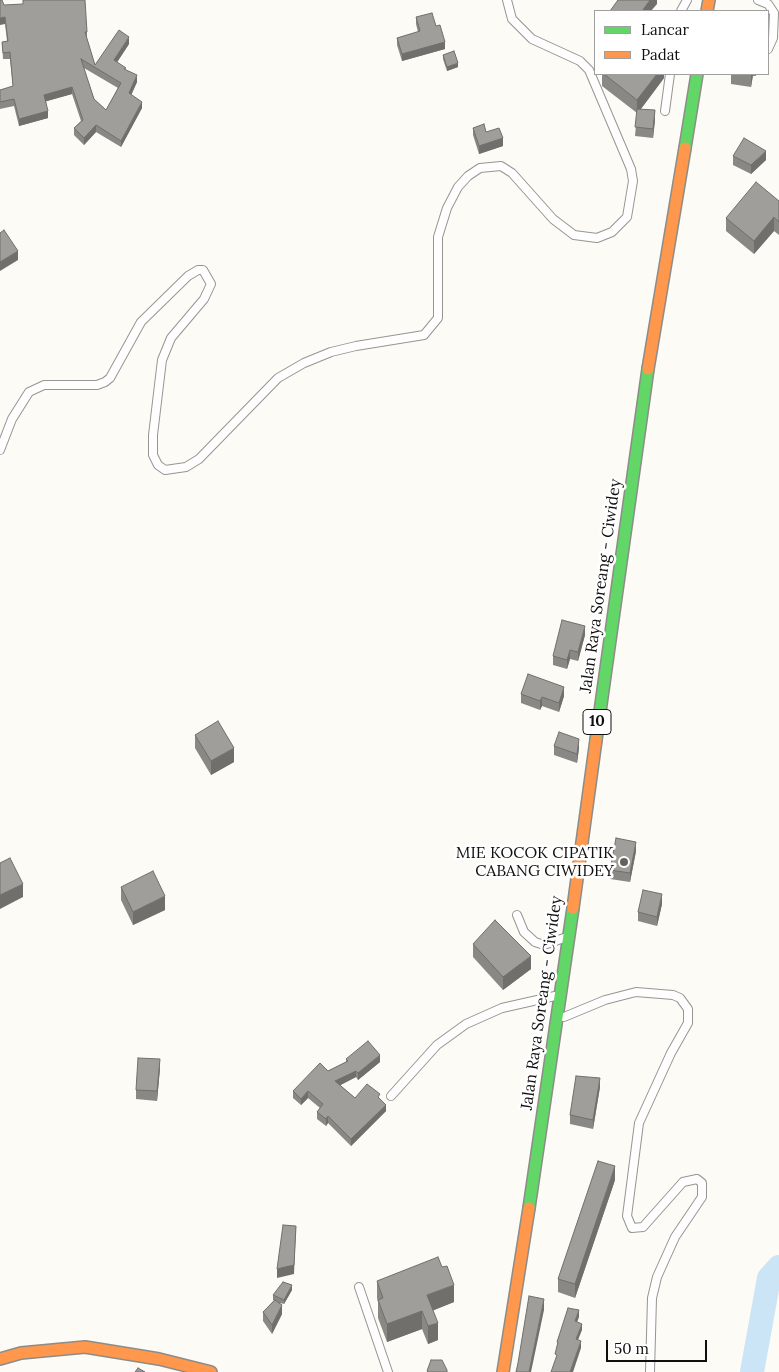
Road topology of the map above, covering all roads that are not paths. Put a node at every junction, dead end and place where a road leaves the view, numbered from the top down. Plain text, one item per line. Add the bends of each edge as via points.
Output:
1 (507, 0) edge
2 (758, 0) edge
3 (769, 47) edge
4 (670, 75) edge
5 (697, 75) edge
6 (665, 111) dead end
7 (0, 450) edge
8 (517, 915) dead end
9 (568, 937) junction
10 (559, 995) junction
11 (555, 1021) junction
12 (391, 1096) dead end
13 (359, 1287) dead end
14 (0, 1359) edge
15 (211, 1372) edge
16 (388, 1372) edge
17 (504, 1372) edge
18 (650, 1372) edge

1 - 7 lane via 512,19 532,39 580,61 589,70 631,169 633,181 627,216 612,232 597,238 574,235 501,166 480,168 463,182 447,208 438,236 438,318 424,335 356,346 304,363 278,378 199,459 186,467 165,470 158,465 154,455 153,436 162,360 171,338 204,299 211,284 203,270 198,270 141,322 105,382 97,385 44,385 30,392 12,420
2 - 3 lane via 768,4 774,13 773,38
4 - 6 lane
5 - 9 main road, Jalan Raya Soreang - Ciwidey / 10 via 649,364
8 - 9 lane via 524,932 535,942 544,944
9 - 10 main road, Jalan Raya Soreang - Ciwidey / 10
10 - 11 main road, Jalan Raya Soreang - Ciwidey / 10
10 - 12 lane via 502,1008 466,1024 437,1045
11 - 17 main road, Jalan Raya Soreang - Ciwidey / 10
11 - 18 lane via 605,1000 636,992 673,995 680,998 688,1009 688,1024 638,1123 627,1216 632,1228 643,1227 683,1182 698,1179 702,1183 702,1197 675,1237 657,1277 652,1298
13 - 16 lane
14 - 15 main road via 21,1353 85,1347 159,1358

